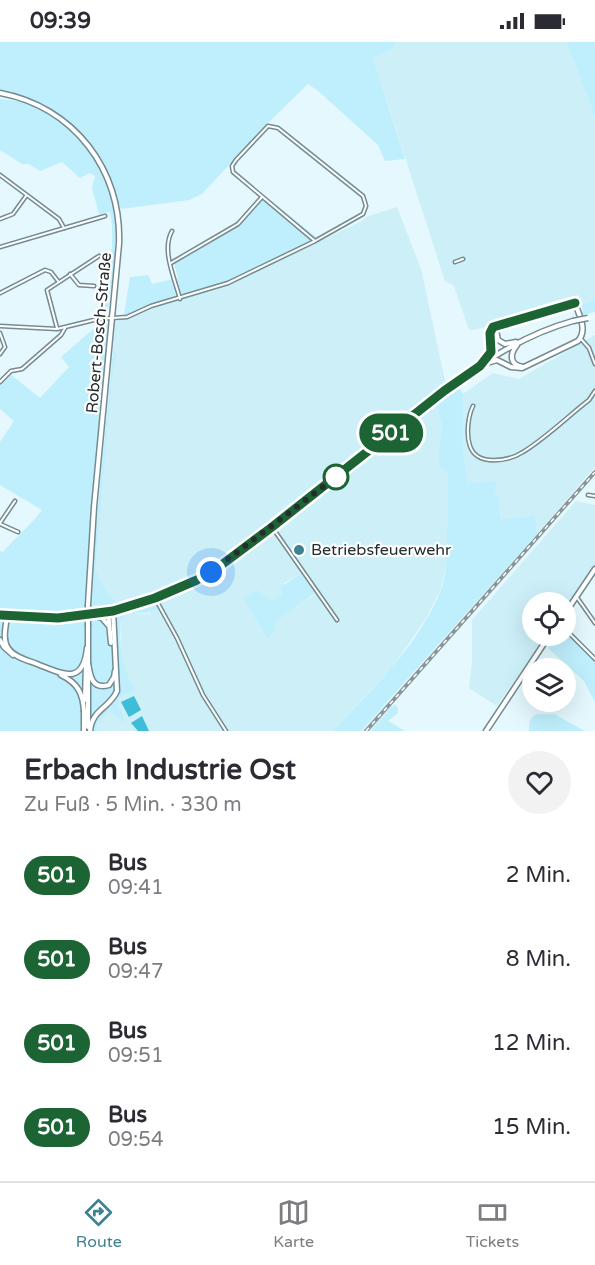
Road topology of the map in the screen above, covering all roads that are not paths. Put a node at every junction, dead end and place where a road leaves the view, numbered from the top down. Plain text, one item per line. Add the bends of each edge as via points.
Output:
1 (0, 93) edge
2 (0, 175) edge
3 (26, 195) junction
4 (262, 196) junction
5 (105, 216) dead end
6 (0, 219) edge
7 (64, 228) junction
8 (172, 231) dead end
9 (315, 241) junction
10 (0, 247) edge
11 (99, 256) dead end
12 (463, 259) dead end
13 (455, 262) dead end
14 (171, 263) junction
15 (70, 274) junction
16 (57, 281) junction
17 (94, 286) dead end
18 (0, 293) edge
19 (180, 299) junction
20 (595, 317) edge
21 (112, 319) junction
22 (507, 321) junction
23 (0, 326) edge
24 (64, 328) junction
25 (57, 329) junction
26 (0, 333) edge
27 (526, 339) junction
28 (581, 339) junction
29 (0, 354) edge
30 (595, 364) edge
31 (480, 366) junction
32 (527, 367) junction
33 (0, 382) edge
34 (595, 391) edge
35 (473, 406) dead end
36 (588, 495) dead end
37 (595, 496) edge
38 (15, 501) dead end
39 (0, 524) edge
40 (272, 527) junction
41 (18, 532) dead end
42 (595, 569) edge
43 (576, 596) joint
44 (155, 598) junction
45 (110, 612) junction
46 (91, 615) junction
47 (4, 616) edge
48 (337, 620) dead end
49 (0, 623) edge
50 (595, 623) edge
51 (108, 626) junction
52 (88, 635) junction
53 (0, 640) edge
54 (576, 640) edge
55 (542, 646) edge
56 (87, 648) junction
57 (595, 659) edge
58 (88, 663) junction
59 (62, 675) junction
60 (84, 711) junction
61 (88, 731) edge
62 (226, 731) edge
63 (486, 731) edge

1 - 21 main road, Robert-Bosch-Straße via 54,114 83,139 103,167 119,222
2 - 3 street
3 - 6 street via 13,214
3 - 7 street via 59,219
4 - 9 street
4 - 9 street via 234,174 232,166 264,129 274,126 365,200 361,216
4 - 14 street via 238,224
5 - 7 street
7 - 10 street
8 - 14 street via 168,243
9 - 19 street via 228,284
11 - 15 street
12 - 13 street
14 - 19 street
15 - 16 street
15 - 17 street via 79,285
16 - 18 street via 45,270
16 - 25 street via 46,290
19 - 21 street
20 - 27 main road, bridge
21 - 24 street
21 - 52 main road, Robert-Bosch-Straße, bridge via 94,507
22 - 27 main road via 496,330 498,340 509,344
22 - 28 main road via 575,303 583,327
22 - 31 main road via 493,327 491,352
23 - 25 street
24 - 25 street
24 - 33 street via 22,369 11,370
26 - 29 street via 5,347
27 - 31 main road
27 - 32 main road via 513,350 511,358 518,366
28 - 30 street
28 - 32 main road
31 - 32 main road via 497,360 516,369
31 - 40 main road
34 - 35 street via 526,450 499,460 480,458 470,448 469,419
36 - 37 street
38 - 39 street
39 - 41 street
40 - 44 main road via 211,572
40 - 48 street
42 - 43 main road
43 - 50 street
44 - 45 main road
44 - 62 street via 203,695
45 - 46 main road
45 - 51 main road
45 - 61 main road via 117,691 94,716
46 - 47 main road
46 - 51 main road via 102,618
47 - 49 main road
47 - 59 main road via 5,641 10,650
51 - 58 main road via 115,672 112,681 104,686 95,684
52 - 56 main road, Robert-Bosch-Straße
52 - 58 main road, Robert-Bosch-Straße
53 - 59 main road via 13,656
54 - 57 street
55 - 63 main road
56 - 59 main road via 81,670
56 - 60 main road, Robert-Bosch-Straße
58 - 61 main road, Robert-Bosch-Straße
59 - 60 main road via 78,688
60 - 61 main road, Robert-Bosch-Straße

